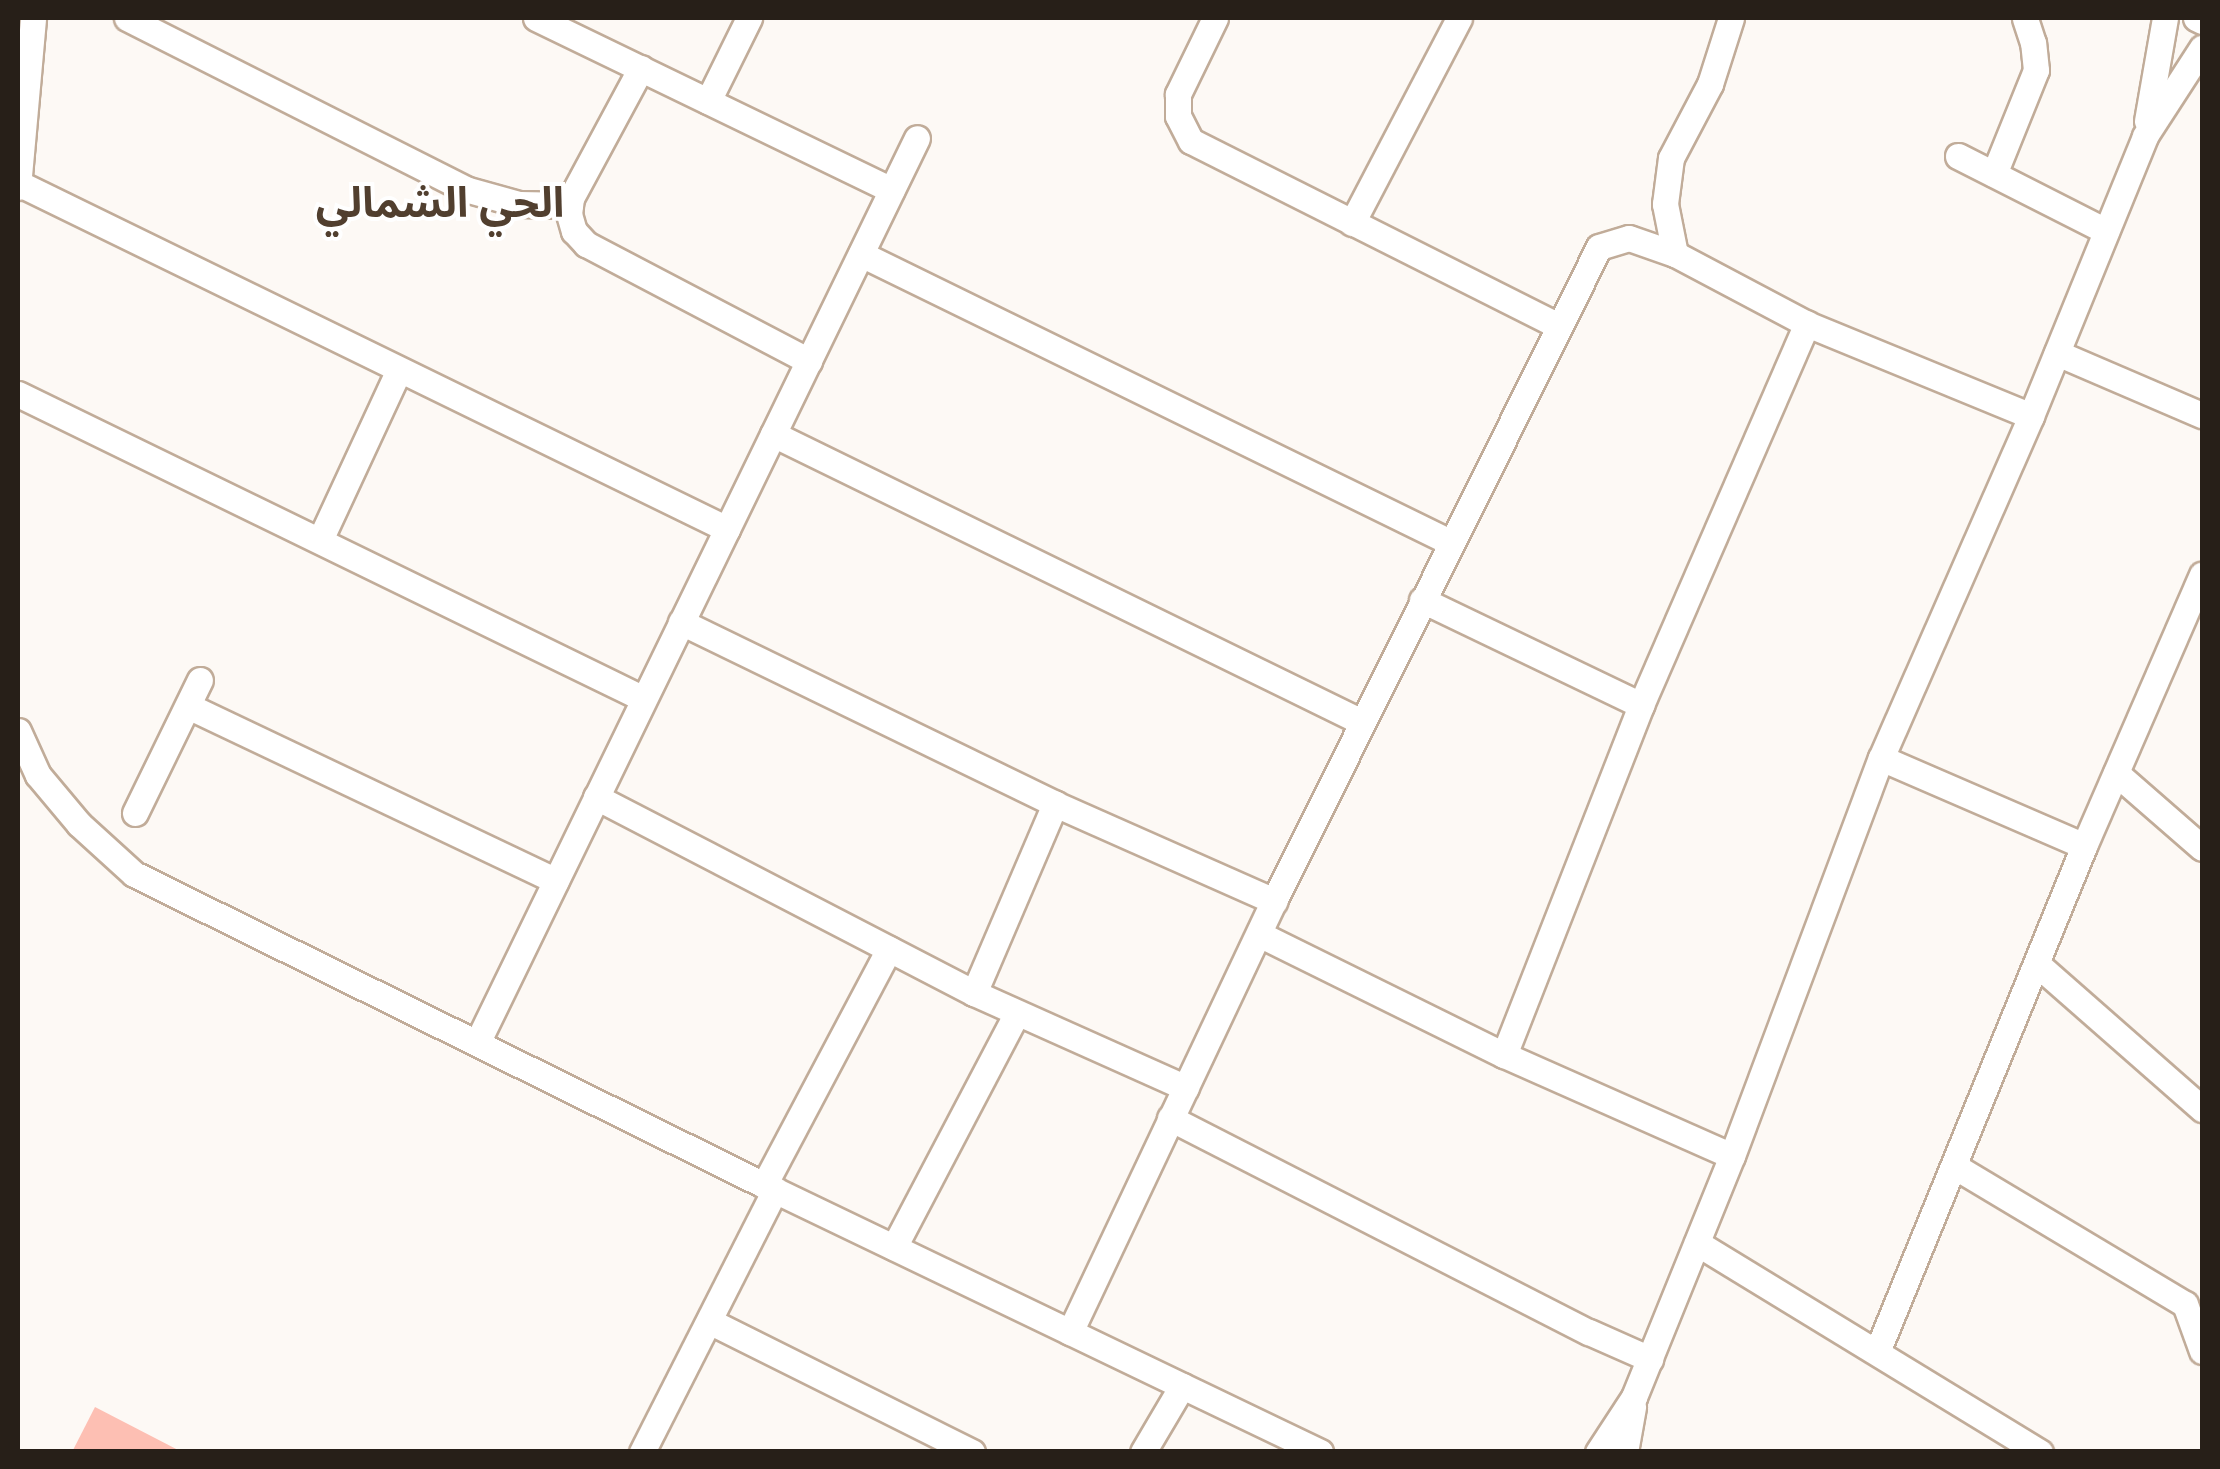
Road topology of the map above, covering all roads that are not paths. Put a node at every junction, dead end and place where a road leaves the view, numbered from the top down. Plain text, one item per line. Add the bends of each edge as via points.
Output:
1 (33, 18) edge
2 (50, 18) edge
3 (536, 18) edge
4 (749, 18) edge
5 (1215, 18) edge
6 (1458, 18) edge
7 (1731, 18) edge
8 (2025, 18) edge
9 (2165, 18) edge
10 (126, 19) edge
11 (2202, 48) edge
12 (30, 50) junction
13 (641, 68) junction
14 (708, 101) junction
15 (2145, 136) junction
16 (917, 138) dead end
17 (1958, 156) dead end
18 (1994, 174) junction
19 (18, 185) edge
20 (892, 190) junction
21 (570, 205) junction
22 (1352, 223) junction
23 (2106, 230) junction
24 (860, 254) junction
25 (1674, 254) junction
26 (1807, 324) junction
27 (1558, 325) junction
28 (2057, 353) junction
29 (809, 361) junction
30 (399, 370) junction
31 (18, 394) edge
32 (2202, 414) edge
33 (2032, 416) junction
34 (773, 434) junction
35 (727, 529) junction
36 (320, 540) junction
37 (1450, 542) junction
38 (2202, 575) edge
39 (1422, 600) junction
40 (681, 622) junction
41 (200, 680) dead end
42 (644, 700) junction
43 (1641, 705) junction
44 (188, 706) junction
45 (1362, 722) junction
46 (18, 731) edge
47 (1881, 758) junction
48 (2116, 774) junction
49 (596, 798) junction
50 (1056, 804) junction
51 (136, 812) dead end
52 (2084, 846) junction
53 (2202, 848) edge
54 (556, 881) junction
55 (1274, 901) junction
56 (1258, 934) junction
57 (889, 949) junction
58 (2037, 964) junction
59 (974, 994) junction
60 (1017, 1014) junction
61 (477, 1044) junction
62 (1504, 1055) junction
63 (1186, 1088) junction
64 (2202, 1109) edge
65 (1170, 1118) junction
66 (1732, 1156) junction
67 (1954, 1166) junction
68 (770, 1188) junction
69 (1697, 1243) junction
70 (894, 1248) junction
71 (2194, 1295) edge
72 (708, 1321) junction
73 (1070, 1332) junction
74 (1878, 1352) junction
75 (2202, 1352) edge
76 (1650, 1359) junction
77 (1182, 1386) junction
78 (1634, 1397) junction
79 (642, 1452) edge
80 (972, 1452) edge
81 (1143, 1452) edge
82 (1320, 1452) edge
83 (1598, 1452) edge
84 (1625, 1452) edge
85 (2040, 1452) edge

1 - 12 street
2 - 12 street
3 - 13 street
4 - 14 street
5 - 22 street via 1178,94 1185,134
6 - 22 street
7 - 25 street via 1710,84 1671,158 1666,204
8 - 18 street via 2036,70
9 - 15 street
10 - 21 street via 466,189 519,204
11 - 15 street
12 - 19 street
13 - 14 street
13 - 21 street
14 - 20 street
15 - 23 street
16 - 20 street
17 - 18 street
18 - 23 street
19 - 30 street
20 - 24 street
21 - 29 street via 571,222 586,244
22 - 27 street
23 - 28 street
24 - 29 street
24 - 37 street
25 - 26 street
25 - 27 street via 1629,238 1608,242 1592,256
26 - 33 street
26 - 43 street
27 - 37 street
28 - 32 street
28 - 33 street
29 - 34 street
30 - 35 street
30 - 36 street
31 - 36 street
33 - 47 street
34 - 35 street
34 - 45 street
35 - 40 street
36 - 42 street
37 - 39 street
38 - 48 street
39 - 43 street
39 - 45 street
40 - 42 street
40 - 50 street
41 - 44 street
42 - 49 street
43 - 62 street
44 - 51 street
44 - 54 street
45 - 55 street
46 - 61 street via 38,774 79,824 134,874
47 - 52 street
47 - 66 street
48 - 52 street
48 - 53 street
49 - 54 street
49 - 57 street
50 - 55 street
50 - 59 street
52 - 58 street
54 - 61 street
55 - 56 street
56 - 62 street
56 - 63 street
57 - 59 street
57 - 68 street
58 - 64 street
58 - 67 street
59 - 60 street
60 - 63 street
60 - 70 street
61 - 68 street
62 - 66 street
63 - 65 street
65 - 73 street
65 - 76 street
66 - 69 street
67 - 71 street
67 - 74 street
68 - 70 street
68 - 72 street
69 - 74 street
69 - 76 street
70 - 73 street
71 - 75 street
72 - 79 street
72 - 80 street
73 - 77 street
74 - 85 street
76 - 78 street
77 - 81 street
77 - 82 street
78 - 83 street
78 - 84 street

